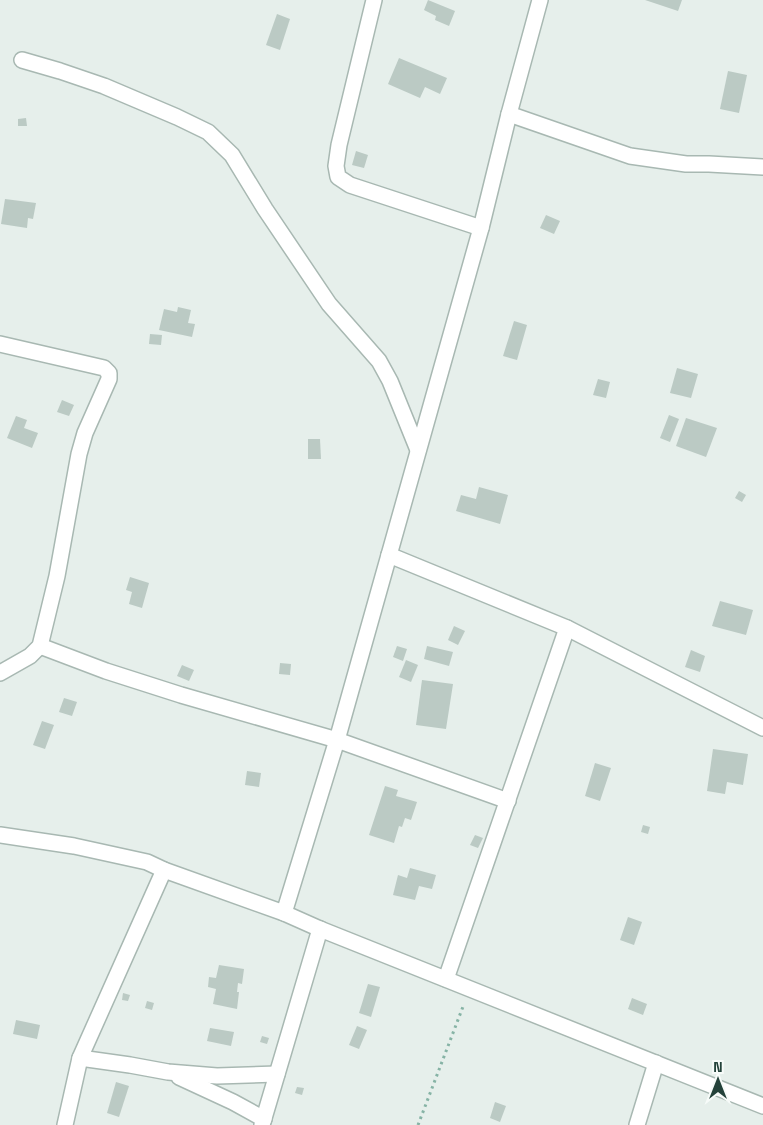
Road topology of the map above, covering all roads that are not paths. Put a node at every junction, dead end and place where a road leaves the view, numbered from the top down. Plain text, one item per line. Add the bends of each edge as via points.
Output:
1 (374, 0) edge
2 (540, 0) edge
3 (22, 60) dead end
4 (510, 114) junction
5 (763, 167) edge
6 (481, 228) junction
7 (0, 344) edge
8 (418, 450) junction
9 (389, 554) junction
10 (567, 628) junction
11 (40, 646) junction
12 (0, 673) edge
13 (763, 728) edge
14 (337, 740) junction
15 (508, 801) junction
16 (0, 835) edge
17 (164, 870) junction
18 (284, 913) junction
19 (320, 929) junction
20 (446, 979) junction
21 (80, 1058) junction
22 (656, 1063) junction
23 (168, 1072) junction
24 (276, 1074) junction
25 (763, 1106) edge
26 (263, 1122) edge
27 (65, 1125) edge
28 (637, 1125) edge

1 - 6 street via 339,145 338,176 350,185
2 - 4 street
3 - 8 street via 104,86 177,117 208,132 232,155 329,304 379,361 401,404
4 - 5 street via 630,156 686,164
4 - 6 street
6 - 8 street
7 - 11 street via 104,368 109,373 79,454 58,576
8 - 9 street
9 - 10 street
9 - 14 street
10 - 13 street
10 - 15 street
11 - 12 street via 30,656
11 - 14 street via 181,695
14 - 15 street
14 - 18 street
15 - 20 street
16 - 17 street via 74,846 147,862
17 - 18 street
17 - 21 street
18 - 19 street
19 - 20 street
19 - 24 street
20 - 22 street
21 - 23 street
21 - 27 street
22 - 25 street
22 - 28 street
23 - 24 street via 217,1076
23 - 26 street via 233,1102
24 - 26 street

